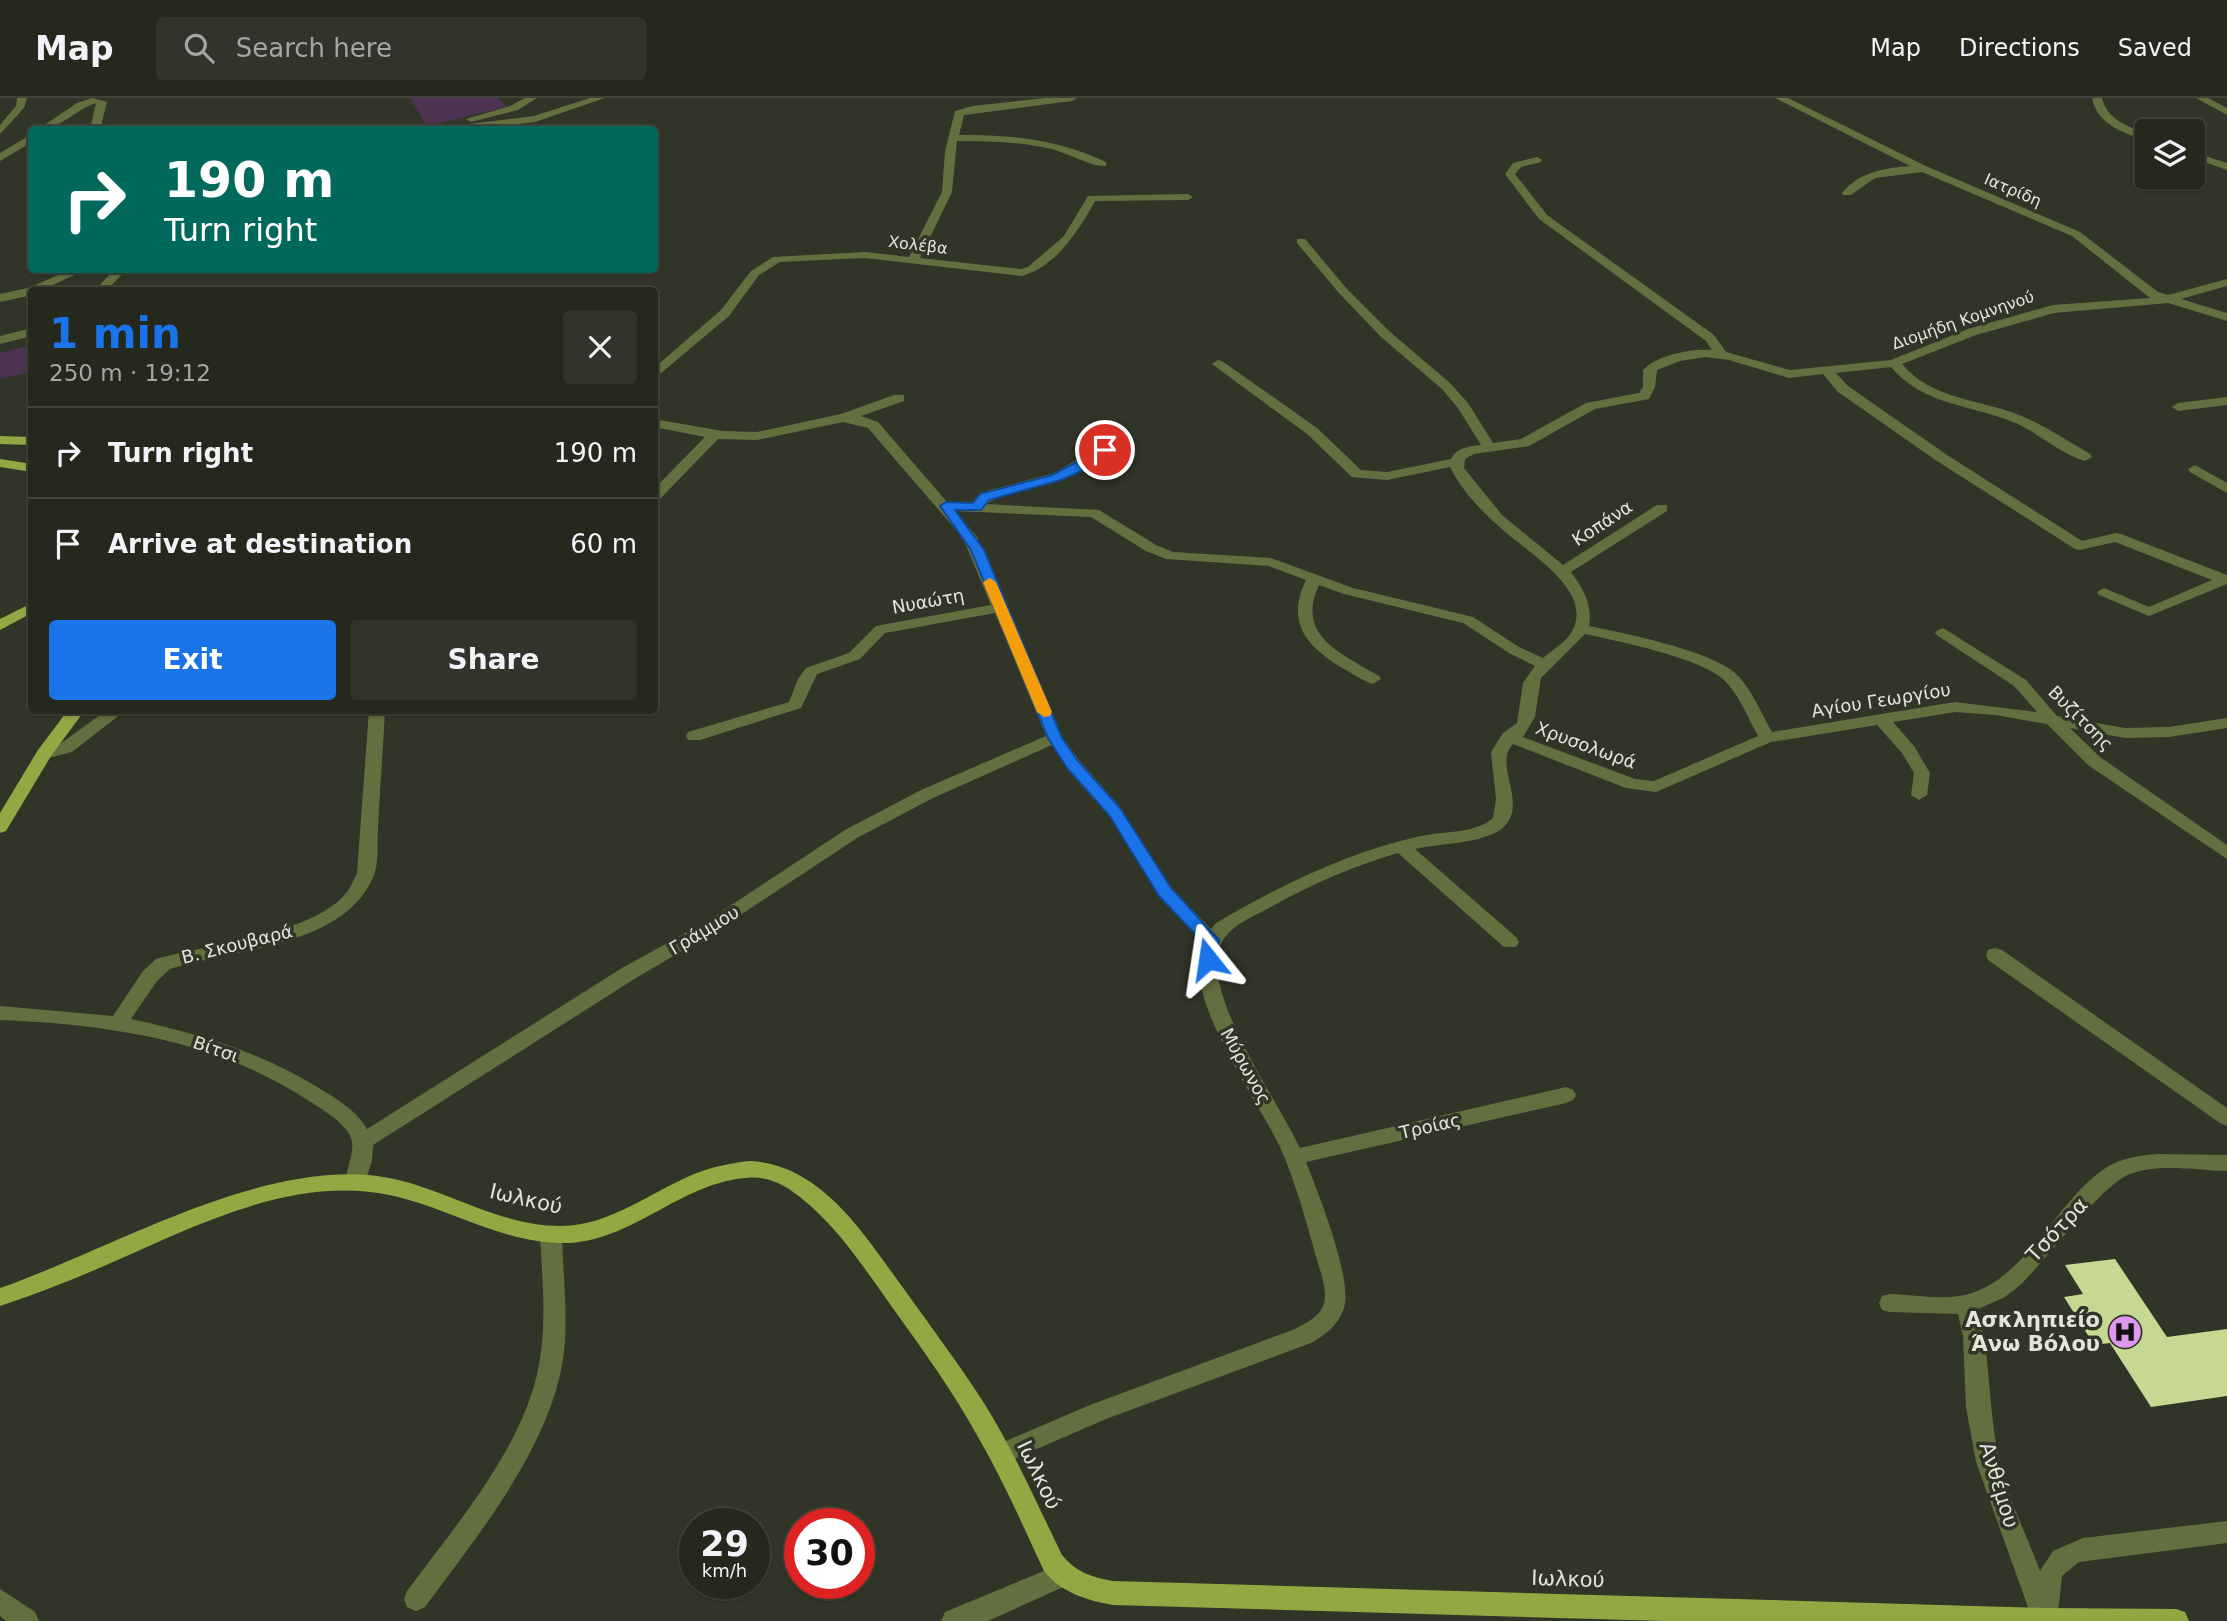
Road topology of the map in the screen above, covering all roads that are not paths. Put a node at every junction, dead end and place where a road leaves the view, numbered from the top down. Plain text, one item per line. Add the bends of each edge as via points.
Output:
1 (22, 98) edge
2 (532, 98) edge
3 (600, 98) edge
4 (1072, 98) edge
5 (1780, 98) edge
6 (2097, 98) edge
7 (2200, 98) edge
8 (98, 99) edge
9 (2227, 112) edge
10 (48, 126) edge
11 (96, 126) edge
12 (452, 126) joint
13 (0, 131) edge
14 (2135, 132) edge
15 (953, 138) junction
16 (28, 140) edge
17 (0, 158) edge
18 (1537, 160) dead end
19 (2205, 161) edge
20 (1102, 164) dead end
21 (2227, 167) edge
22 (1924, 169) junction
23 (1847, 193) dead end
24 (1188, 197) dead end
25 (1301, 241) dead end
26 (913, 260) junction
27 (72, 273) edge
28 (117, 273) edge
29 (2227, 282) edge
30 (41, 287) edge
31 (104, 287) edge
32 (28, 292) edge
33 (0, 298) edge
34 (2165, 300) junction
35 (2227, 317) edge
36 (28, 333) edge
37 (0, 340) edge
38 (1722, 355) junction
39 (1894, 363) junction
40 (1219, 364) dead end
41 (1827, 371) junction
42 (658, 372) edge
43 (898, 398) dead end
44 (2227, 401) edge
45 (2178, 407) dead end
46 (846, 417) junction
47 (658, 424) edge
48 (716, 433) junction
49 (0, 440) edge
50 (28, 441) edge
51 (1117, 441) dead end
52 (1489, 447) junction
53 (2085, 457) dead end
54 (1457, 462) junction
55 (0, 463) edge
56 (28, 467) edge
57 (2195, 469) dead end
58 (2227, 489) edge
59 (658, 494) edge
60 (946, 506) junction
61 (976, 507) junction
62 (1662, 508) dead end
63 (1563, 571) junction
64 (1315, 577) junction
65 (2226, 580) edge
66 (2104, 592) dead end
67 (999, 608) junction
68 (28, 609) edge
69 (0, 625) edge
70 (1582, 629) junction
71 (1943, 633) dead end
72 (1544, 664) junction
73 (1373, 679) dead end
74 (75, 714) edge
75 (113, 714) edge
76 (377, 714) edge
77 (1880, 718) junction
78 (2052, 720) junction
79 (2227, 723) edge
80 (694, 736) dead end
81 (1509, 737) junction
82 (1055, 738) junction
83 (1766, 738) junction
84 (44, 754) junction
85 (1920, 795) dead end
86 (0, 827) edge
87 (1401, 846) junction
88 (2227, 853) edge
89 (1211, 940) junction
90 (1510, 942) dead end
91 (1995, 955) dead end
92 (0, 1013) edge
93 (118, 1023) junction
94 (1566, 1095) dead end
95 (2227, 1118) edge
96 (363, 1141) junction
97 (1294, 1157) junction
98 (2227, 1163) edge
99 (356, 1182) junction
100 (551, 1235) junction
101 (0, 1297) edge
102 (1890, 1303) dead end
103 (1966, 1304) junction
104 (1000, 1454) junction
105 (2227, 1531) edge
106 (1063, 1575) junction
107 (416, 1599) dead end
108 (982, 1616) edge
109 (2045, 1620) edge
110 (954, 1621) edge
111 (2176, 1621) edge

1 - 13 street via 21,106
2 - 12 street
3 - 12 street via 535,120
4 - 15 street via 965,110 959,113
5 - 22 street, Ιατρίδη
6 - 14 street via 2098,106 2113,122
7 - 9 street
8 - 10 street via 80,104
8 - 11 street via 102,105
15 - 20 street via 1056,145
15 - 26 street via 947,191
16 - 17 street
18 - 38 street via 1517,165 1510,174 1539,212 1702,332
19 - 21 street
22 - 23 street via 1877,173 1860,180
22 - 34 street, Ιατρίδη via 2076,234
24 - 26 street, Χολέβα via 1092,198 1068,238 1025,272
25 - 52 street via 1385,334 1447,386
26 - 42 street, Χολέβα via 855,255 771,261 755,273 725,313
27 - 30 street
28 - 31 street
29 - 34 street
32 - 33 street
34 - 35 street, Ιατρίδη
34 - 39 street, Διομήδη Κομνηνού via 2053,309 1972,332
36 - 37 street
38 - 41 street, Διομήδη Κομνηνού via 1789,374
38 - 52 street, Διομήδη Κομνηνού via 1690,355 1653,367 1644,396 1591,406 1533,440
39 - 41 street, Διομήδη Κομνηνού
39 - 53 street via 1924,389 2011,416
40 - 54 street, Διομήδη Κομνηνού via 1312,431 1357,474 1387,476
41 - 65 street via 1843,389 1942,458 2080,546 2116,537
43 - 46 street
44 - 45 street
46 - 48 street via 765,435
46 - 60 street via 873,425
47 - 48 street
48 - 59 street
49 - 50 main road
51 - 61 street via 1075,470 994,493
52 - 54 street, Διομήδη Κομνηνού via 1462,453
54 - 63 street via 1460,474 1504,522
55 - 56 main road
57 - 58 street
60 - 61 street
60 - 67 street via 977,550
61 - 64 street via 1086,511 1171,556 1271,562
62 - 63 street, Κοπάνα
63 - 70 street via 1581,605
64 - 72 street via 1359,594 1468,621
64 - 73 street via 1305,601 1304,619 1312,636 1327,651
65 - 66 street via 2149,612
67 - 80 street, Νυαώτη via 880,629 860,652 814,670 795,705
67 - 82 street
68 - 69 main road
70 - 72 street
70 - 83 street via 1629,639 1725,672
71 - 78 street, Βυζίτσης via 2020,683
72 - 81 street via 1529,687 1526,722
74 - 84 main road
75 - 84 street via 66,748
76 - 93 street, Β. Σκουβαρά via 366,873 357,895 339,911 277,936 163,964
77 - 78 street, Αγίου Γεωργίου via 1955,707
77 - 83 street, Αγίου Γεωργίου
77 - 85 street via 1922,773
78 - 79 street, Αγίου Γεωργίου via 2148,734
78 - 88 street, Βυζίτσης via 2094,761
81 - 83 street, Χρυσολωρά via 1632,784 1656,787
81 - 87 street via 1498,759 1504,805 1498,825
82 - 89 street via 1115,812 1165,892
82 - 96 street, Γράμμου via 927,794 851,834 723,919
84 - 86 main road
87 - 89 street via 1353,860 1303,883 1222,927
87 - 90 street
89 - 97 street, Μύρωνος via 1208,966 1222,1023
91 - 95 street
92 - 93 street, Βίτσι
93 - 96 street, Βίτσι via 224,1051 281,1074 340,1111
94 - 97 street, Τροίας
96 - 99 street
97 - 104 street, Μύρωνος via 1335,1285 1334,1306 1323,1323 1303,1336 1098,1412
98 - 103 street, Τσότρα via 2156,1163 2118,1171 2009,1281
99 - 100 main road, Ιωλκού via 385,1185
99 - 101 main road, Ιωλκού via 242,1202
100 - 104 main road, Ιωλκού via 606,1229 729,1171 753,1169 784,1176 821,1202 867,1255 952,1373
100 - 107 street via 554,1345 538,1406 488,1497
102 - 103 street, Τσότρα
103 - 109 street, Ανθέμου via 1988,1462
104 - 106 main road, Ιωλκού
105 - 109 street via 2065,1554 2051,1568
106 - 108 street
106 - 109 main road, Ιωλκού via 1080,1586 1113,1593
108 - 110 street
109 - 111 main road, Ιωλκού

